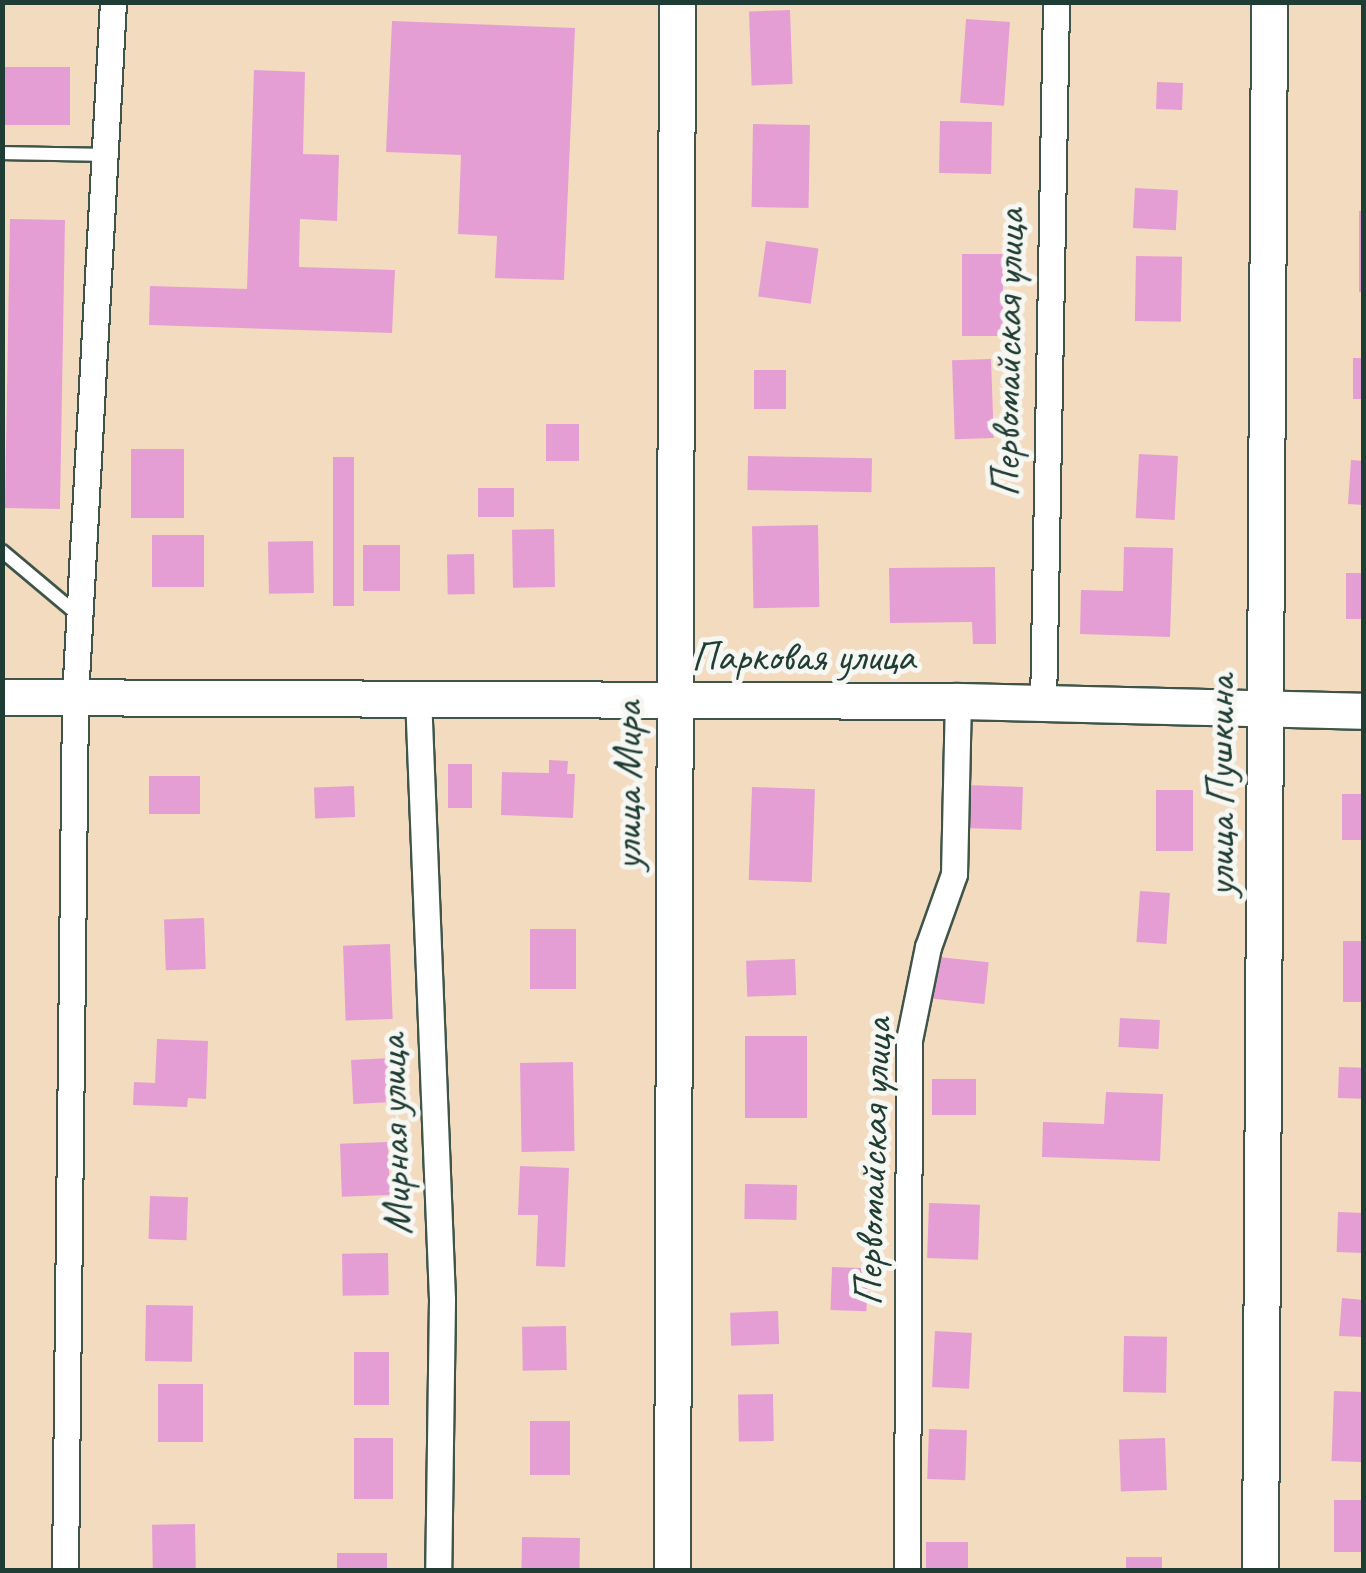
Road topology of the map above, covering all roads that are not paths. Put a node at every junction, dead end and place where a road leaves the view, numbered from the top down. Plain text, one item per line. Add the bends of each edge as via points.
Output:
1 (113, 2) edge
2 (677, 2) edge
3 (1056, 2) edge
4 (1269, 2) edge
5 (2, 153) edge
6 (108, 155) junction
7 (2, 552) edge
8 (80, 616) junction
9 (75, 696) junction
10 (418, 696) junction
11 (2, 697) edge
12 (958, 701) junction
13 (673, 703) junction
14 (1044, 706) junction
15 (1267, 711) junction
16 (1364, 711) edge
17 (64, 1570) edge
18 (438, 1570) edge
19 (672, 1570) edge
20 (907, 1570) edge
21 (1260, 1570) edge

1 - 6 street
2 - 13 street, улица Мира
3 - 14 street, Первомайская улица
4 - 15 street, улица Пушкина
5 - 6 lane
6 - 8 street
7 - 8 lane
8 - 9 street
9 - 10 street, Парковая улица
9 - 11 street, Парковая улица
9 - 17 street
10 - 13 street, Парковая улица
10 - 18 street, Мирная улица via 442,1300
12 - 13 street, Парковая улица
12 - 14 street, Парковая улица
12 - 20 street, Первомайская улица via 954,874 928,947 909,1040
13 - 19 street, улица Мира
14 - 15 street, Парковая улица
15 - 16 street, Парковая улица
15 - 21 street, улица Пушкина

